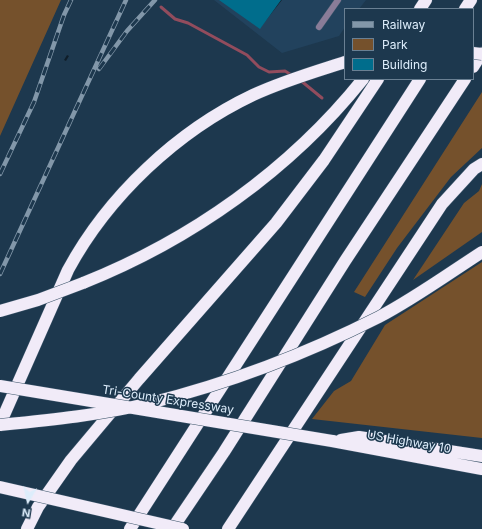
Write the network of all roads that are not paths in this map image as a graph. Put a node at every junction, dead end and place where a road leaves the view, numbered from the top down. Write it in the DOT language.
graph roads {
  1 [pos="338,0"];
  2 [pos="319,27"];
  3 [pos="482,53"];
  4 [pos="344,62"];
  5 [pos="474,65"];
  6 [pos="362,80"];
  7 [pos="377,80"];
  8 [pos="419,80"];
  9 [pos="464,80"];
  10 [pos="482,164"];
  11 [pos="482,252"];
  12 [pos="0,311"];
  13 [pos="0,386"];
  14 [pos="0,425"];
  15 [pos="332,441"];
  16 [pos="482,456"];
  17 [pos="482,469"];
  18 [pos="0,487"];
  19 [pos="27,529"];
  20 [pos="130,529"];
  21 [pos="172,529"];
  22 [pos="183,529"];
  23 [pos="228,529"];
  1 -- 2 [label="lane"];
  3 -- 5 [label="highway"];
  4 -- 14 [label="highway"];
  6 -- 12 [label="highway, bridge"];
  7 -- 19 [label="highway"];
  8 -- 20 [label="highway"];
  9 -- 21 [label="highway"];
  10 -- 23 [label="highway"];
  11 -- 14 [label="highway, bridge"];
  13 -- 15 [label="highway, Tri-County Expressway, bridge"];
  15 -- 16 [label="highway"];
  15 -- 17 [label="highway, US Highway 10"];
  18 -- 22 [label="highway, bridge"];
}
